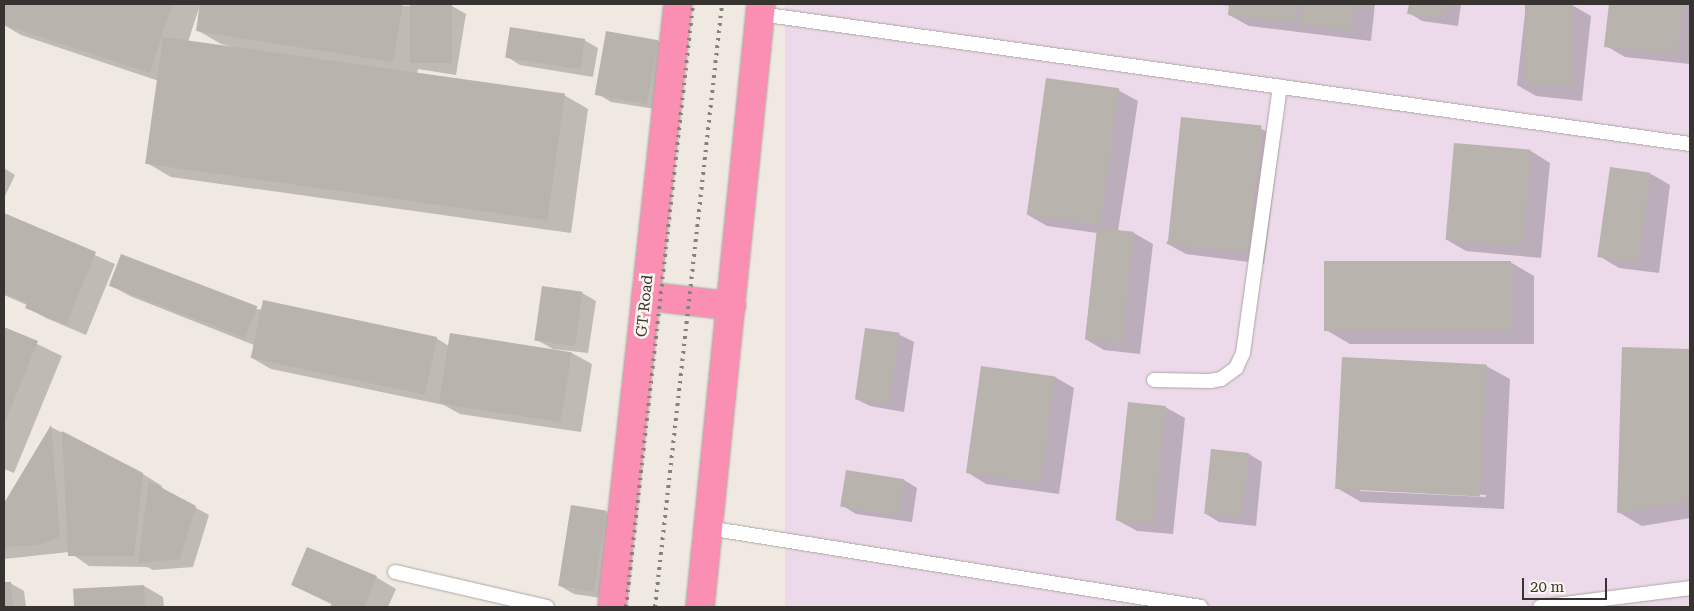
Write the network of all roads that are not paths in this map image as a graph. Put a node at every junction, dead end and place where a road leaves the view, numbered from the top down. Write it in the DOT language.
graph roads {
  1 [pos="678,4"];
  2 [pos="761,9"];
  3 [pos="1280,87"];
  4 [pos="1690,144"];
  5 [pos="646,296"];
  6 [pos="731,306"];
  7 [pos="1154,380"];
  8 [pos="708,528"];
  9 [pos="395,572"];
  10 [pos="1690,588"];
  11 [pos="547,607"];
  12 [pos="612,607"];
  13 [pos="700,607"];
  14 [pos="1201,607"];
  15 [pos="1540,607"];
  1 -- 5 [label="highway, GT Road"];
  2 -- 3 [label="lane"];
  2 -- 6 [label="highway"];
  3 -- 4 [label="lane"];
  3 -- 7 [label="lane"];
  5 -- 6 [label="highway"];
  5 -- 12 [label="highway, GT Road"];
  6 -- 8 [label="highway"];
  8 -- 13 [label="highway"];
  8 -- 14 [label="lane"];
  9 -- 11 [label="lane"];
  10 -- 15 [label="lane"];
}
